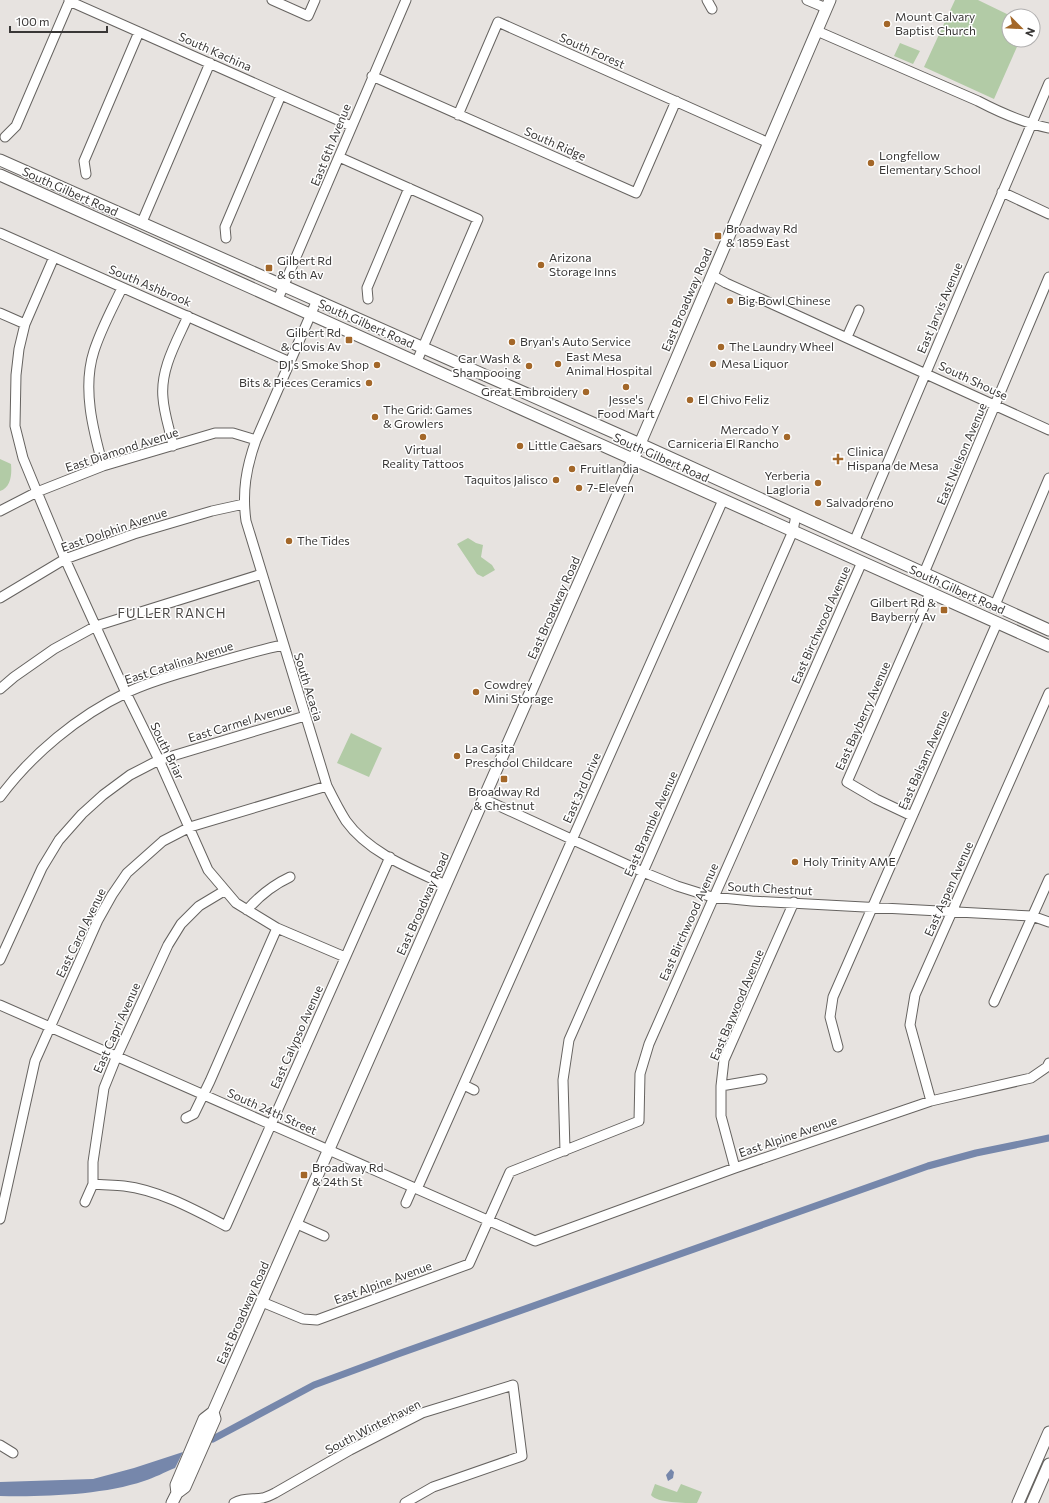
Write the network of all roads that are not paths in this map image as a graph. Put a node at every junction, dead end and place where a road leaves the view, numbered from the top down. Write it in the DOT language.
graph roads {
  1 [pos="70,0"];
  2 [pos="272,0"];
  3 [pos="315,0"];
  4 [pos="406,0"];
  5 [pos="707,0"];
  6 [pos="807,0"];
  7 [pos="828,4"];
  8 [pos="712,9"];
  9 [pos="817,31"];
  10 [pos="139,32"];
  11 [pos="210,63"];
  12 [pos="372,76"];
  13 [pos="1049,83"];
  14 [pos="281,95"];
  15 [pos="676,101"];
  16 [pos="458,115"];
  17 [pos="1031,125"];
  18 [pos="351,126"];
  19 [pos="1049,128"];
  20 [pos="5,137"];
  21 [pos="769,143"];
  22 [pos="339,157"];
  23 [pos="0,160"];
  24 [pos="86,174"];
  25 [pos="0,175"];
  26 [pos="409,188"];
  27 [pos="1002,192"];
  28 [pos="1049,214"];
  29 [pos="142,222"];
  30 [pos="0,233"];
  31 [pos="226,238"];
  32 [pos="54,257"];
  33 [pos="712,275"];
  34 [pos="1049,277"];
  35 [pos="284,285"];
  36 [pos="122,288"];
  37 [pos="278,298"];
  38 [pos="368,299"];
  39 [pos="317,300"];
  40 [pos="859,310"];
  41 [pos="0,313"];
  42 [pos="311,314"];
  43 [pos="188,316"];
  44 [pos="25,324"];
  45 [pos="846,337"];
  46 [pos="422,348"];
  47 [pos="417,361"];
  48 [pos="290,362"];
  49 [pos="440,372"];
  50 [pos="474,372"];
  51 [pos="925,372"];
  52 [pos="485,393"];
  53 [pos="538,400"];
  54 [pos="996,405"];
  55 [pos="1049,430"];
  56 [pos="256,440"];
  57 [pos="640,444"];
  58 [pos="173,446"];
  59 [pos="634,460"];
  60 [pos="103,466"];
  61 [pos="1049,478"];
  62 [pos="37,492"];
  63 [pos="723,500"];
  64 [pos="244,504"];
  65 [pos="0,511"];
  66 [pos="796,515"];
  67 [pos="793,531"];
  68 [pos="854,542"];
  69 [pos="65,559"];
  70 [pos="862,562"];
  71 [pos="924,573"];
  72 [pos="262,574"];
  73 [pos="930,592"];
  74 [pos="0,598"];
  75 [pos="995,606"];
  76 [pos="997,623"];
  77 [pos="96,626"];
  78 [pos="1049,630"];
  79 [pos="283,645"];
  80 [pos="1049,646"];
  81 [pos="0,689"];
  82 [pos="126,693"];
  83 [pos="1049,693"];
  84 [pos="305,716"];
  85 [pos="159,760"];
  86 [pos="327,786"];
  87 [pos="0,797"];
  88 [pos="484,799"];
  89 [pos="912,816"];
  90 [pos="190,827"];
  91 [pos="572,840"];
  92 [pos="390,857"];
  93 [pos="643,872"];
  94 [pos="290,877"];
  95 [pos="1049,879"];
  96 [pos="446,884"];
  97 [pos="224,891"];
  98 [pos="712,897"];
  99 [pos="794,902"];
  100 [pos="873,906"];
  101 [pos="247,910"];
  102 [pos="952,911"];
  103 [pos="1032,916"];
  104 [pos="1049,922"];
  105 [pos="277,928"];
  106 [pos="345,957"];
  107 [pos="0,960"];
  108 [pos="994,1002"];
  109 [pos="0,1005"];
  110 [pos="50,1027"];
  111 [pos="838,1047"];
  112 [pos="116,1058"];
  113 [pos="1049,1063"];
  114 [pos="762,1079"];
  115 [pos="464,1086"];
  116 [pos="721,1086"];
  117 [pos="474,1090"];
  118 [pos="203,1095"];
  119 [pos="931,1101"];
  120 [pos="186,1118"];
  121 [pos="271,1126"];
  122 [pos="329,1150"];
  123 [pos="565,1151"];
  124 [pos="735,1168"];
  125 [pos="93,1184"];
  126 [pos="415,1188"];
  127 [pos="85,1202"];
  128 [pos="406,1203"];
  129 [pos="0,1219"];
  130 [pos="487,1221"];
  131 [pos="296,1224"];
  132 [pos="324,1236"];
  133 [pos="535,1241"];
  134 [pos="262,1302"];
  135 [pos="213,1412"];
  136 [pos="1049,1432"];
  137 [pos="0,1445"];
  138 [pos="13,1453"];
  139 [pos="1049,1464"];
  140 [pos="175,1498"];
  141 [pos="234,1503"];
  142 [pos="405,1503"];
  143 [pos="1018,1503"];
  144 [pos="1032,1503"];
  1 -- 10 [label="street, South Kachina"];
  1 -- 20 [label="street"];
  2 -- 3 [label="street"];
  4 -- 12 [label="street, East 6th Avenue"];
  5 -- 8 [label="street"];
  6 -- 7 [label="street"];
  7 -- 9 [label="main road, East Broadway Road"];
  9 -- 17 [label="street"];
  9 -- 21 [label="main road, East Broadway Road"];
  10 -- 11 [label="street, South Kachina"];
  10 -- 24 [label="street"];
  11 -- 14 [label="street, South Kachina"];
  11 -- 29 [label="street"];
  12 -- 16 [label="street, South Ridge"];
  12 -- 18 [label="street, East 6th Avenue"];
  13 -- 17 [label="street, East Jarvis Avenue"];
  14 -- 18 [label="street, South Kachina"];
  14 -- 31 [label="street"];
  15 -- 16 [label="street, South Ridge"];
  15 -- 16 [label="street, South Forest"];
  15 -- 21 [label="street, South Forest"];
  17 -- 19 [label="street"];
  17 -- 27 [label="street, East Jarvis Avenue"];
  18 -- 22 [label="street, East 6th Avenue"];
  21 -- 33 [label="main road, East Broadway Road"];
  22 -- 26 [label="street"];
  22 -- 35 [label="street, East 6th Avenue"];
  23 -- 29 [label="main road, South Gilbert Road"];
  25 -- 37 [label="main road, South Gilbert Road"];
  26 -- 38 [label="street"];
  26 -- 46 [label="street"];
  27 -- 28 [label="street"];
  27 -- 51 [label="street, East Jarvis Avenue"];
  29 -- 35 [label="main road, South Gilbert Road"];
  30 -- 32 [label="street, South Ashbrook"];
  32 -- 36 [label="street, South Ashbrook"];
  32 -- 44 [label="street, South Briar"];
  33 -- 45 [label="street, South Shouse"];
  33 -- 57 [label="main road, East Broadway Road"];
  34 -- 54 [label="street, East Nielson Avenue"];
  35 -- 37 [label="street, East 6th Avenue"];
  35 -- 39 [label="main road, South Gilbert Road"];
  36 -- 43 [label="street, South Ashbrook"];
  36 -- 60 [label="street"];
  37 -- 42 [label="main road, South Gilbert Road"];
  39 -- 42 [label="street, South Acacia"];
  39 -- 46 [label="main road, South Gilbert Road"];
  40 -- 45 [label="street"];
  41 -- 44 [label="street"];
  42 -- 47 [label="main road, South Gilbert Road"];
  42 -- 48 [label="street, South Acacia"];
  43 -- 48 [label="street, South Ashbrook"];
  43 -- 58 [label="street"];
  44 -- 62 [label="street, South Briar"];
  45 -- 51 [label="street, South Shouse"];
  46 -- 47 [label="street"];
  46 -- 50 [label="main road, South Gilbert Road"];
  47 -- 49 [label="main road, South Gilbert Road"];
  48 -- 56 [label="street, South Acacia"];
  49 -- 50 [label="main road"];
  49 -- 52 [label="main road, South Gilbert Road"];
  50 -- 53 [label="main road, South Gilbert Road"];
  51 -- 54 [label="street, South Shouse"];
  51 -- 68 [label="street, East Jarvis Avenue"];
  52 -- 53 [label="main road"];
  52 -- 59 [label="main road, South Gilbert Road"];
  53 -- 57 [label="main road, South Gilbert Road"];
  54 -- 55 [label="street, South Shouse"];
  54 -- 71 [label="street, East Nielson Avenue"];
  56 -- 58 [label="street, East Diamond Avenue"];
  56 -- 64 [label="street, South Acacia"];
  57 -- 59 [label="main road, East Broadway Road"];
  57 -- 66 [label="main road, South Gilbert Road"];
  58 -- 60 [label="street, East Diamond Avenue"];
  59 -- 63 [label="main road, South Gilbert Road"];
  59 -- 88 [label="main road, East Broadway Road"];
  60 -- 62 [label="street, East Diamond Avenue"];
  61 -- 75 [label="street"];
  62 -- 65 [label="street, East Diamond Avenue"];
  62 -- 69 [label="street, South Briar"];
  63 -- 67 [label="main road, South Gilbert Road"];
  63 -- 91 [label="street, East 3rd Drive"];
  64 -- 69 [label="street, East Dolphin Avenue"];
  64 -- 72 [label="street, South Acacia"];
  66 -- 67 [label="street, East Bramble Avenue"];
  66 -- 68 [label="main road, South Gilbert Road"];
  67 -- 70 [label="main road, South Gilbert Road"];
  67 -- 93 [label="street, East Bramble Avenue"];
  68 -- 71 [label="main road, South Gilbert Road"];
  69 -- 74 [label="street, East Dolphin Avenue"];
  69 -- 77 [label="street, South Briar"];
  70 -- 73 [label="main road, South Gilbert Road"];
  70 -- 98 [label="street, East Birchwood Avenue"];
  71 -- 75 [label="main road, South Gilbert Road"];
  72 -- 77 [label="street"];
  72 -- 79 [label="street, South Acacia"];
  73 -- 76 [label="main road, South Gilbert Road"];
  73 -- 89 [label="street, East Bayberry Avenue"];
  75 -- 78 [label="main road, South Gilbert Road"];
  76 -- 80 [label="main road, South Gilbert Road"];
  76 -- 89 [label="street, East Balsam Avenue"];
  77 -- 81 [label="street"];
  77 -- 82 [label="street, South Briar"];
  79 -- 82 [label="street, East Catalina Avenue"];
  79 -- 84 [label="street, South Acacia"];
  82 -- 85 [label="street, South Briar"];
  82 -- 87 [label="street, East Catalina Avenue"];
  83 -- 102 [label="street, East Aspen Avenue"];
  84 -- 85 [label="street, East Carmel Avenue"];
  84 -- 86 [label="street, South Acacia"];
  85 -- 90 [label="street, South Briar"];
  85 -- 107 [label="street, East Carmel Avenue"];
  86 -- 90 [label="street, East Carol Avenue"];
  86 -- 92 [label="street, South Acacia"];
  88 -- 91 [label="street, South Chestnut"];
  88 -- 96 [label="main road, East Broadway Road"];
  89 -- 100 [label="street, East Balsam Avenue"];
  90 -- 97 [label="street, South Briar"];
  90 -- 110 [label="street, East Carol Avenue"];
  91 -- 93 [label="street, South Chestnut"];
  91 -- 115 [label="street, East 3rd Drive"];
  92 -- 96 [label="street, South Acacia"];
  92 -- 106 [label="street, East Calypso Avenue"];
  93 -- 98 [label="street, South Chestnut"];
  93 -- 123 [label="street, East Bramble Avenue"];
  94 -- 101 [label="street"];
  95 -- 103 [label="street"];
  96 -- 122 [label="main road, East Broadway Road"];
  97 -- 101 [label="street, South Briar"];
  97 -- 112 [label="street, East Capri Avenue"];
  98 -- 99 [label="street, South Chestnut"];
  98 -- 123 [label="street, East Birchwood Avenue"];
  99 -- 100 [label="street, South Chestnut"];
  99 -- 116 [label="street, East Baywood Avenue"];
  100 -- 102 [label="street, South Chestnut"];
  100 -- 111 [label="street, East Balsam Avenue"];
  101 -- 105 [label="street, South Briar"];
  102 -- 103 [label="street, South Chestnut"];
  102 -- 119 [label="street, East Aspen Avenue"];
  103 -- 104 [label="street, South Chestnut"];
  103 -- 108 [label="street"];
  105 -- 106 [label="street, South Briar"];
  105 -- 118 [label="street"];
  106 -- 121 [label="street, East Calypso Avenue"];
  109 -- 110 [label="street, South 24th Street"];
  110 -- 112 [label="street, South 24th Street"];
  110 -- 129 [label="street, East Carol Avenue"];
  112 -- 118 [label="street, South 24th Street"];
  112 -- 125 [label="street, East Capri Avenue"];
  113 -- 119 [label="street, East Alpine Avenue"];
  114 -- 116 [label="street"];
  115 -- 117 [label="street"];
  115 -- 126 [label="street, East 3rd Drive"];
  116 -- 124 [label="street, East Baywood Avenue"];
  118 -- 120 [label="street"];
  118 -- 121 [label="street, South 24th Street"];
  119 -- 124 [label="street, East Alpine Avenue"];
  121 -- 122 [label="street, South 24th Street"];
  121 -- 125 [label="street, East Calypso Avenue"];
  122 -- 126 [label="street, South 24th Street"];
  122 -- 131 [label="main road, East Broadway Road"];
  123 -- 130 [label="street, East Birchwood Avenue"];
  124 -- 133 [label="street, East Alpine Avenue"];
  125 -- 127 [label="street, East Capri Avenue"];
  126 -- 128 [label="street, East 3rd Drive"];
  126 -- 130 [label="street, South 24th Street"];
  130 -- 133 [label="street, South 24th Street"];
  130 -- 134 [label="street, East Alpine Avenue"];
  131 -- 132 [label="street"];
  131 -- 134 [label="main road, East Broadway Road"];
  134 -- 135 [label="main road, East Broadway Road"];
  135 -- 140 [label="main road, East Broadway Road"];
  135 -- 140 [label="main road, East Broadway Road"];
  136 -- 143 [label="main road"];
  137 -- 138 [label="street"];
  139 -- 144 [label="main road"];
  141 -- 142 [label="street, South Winterhaven"];
}
